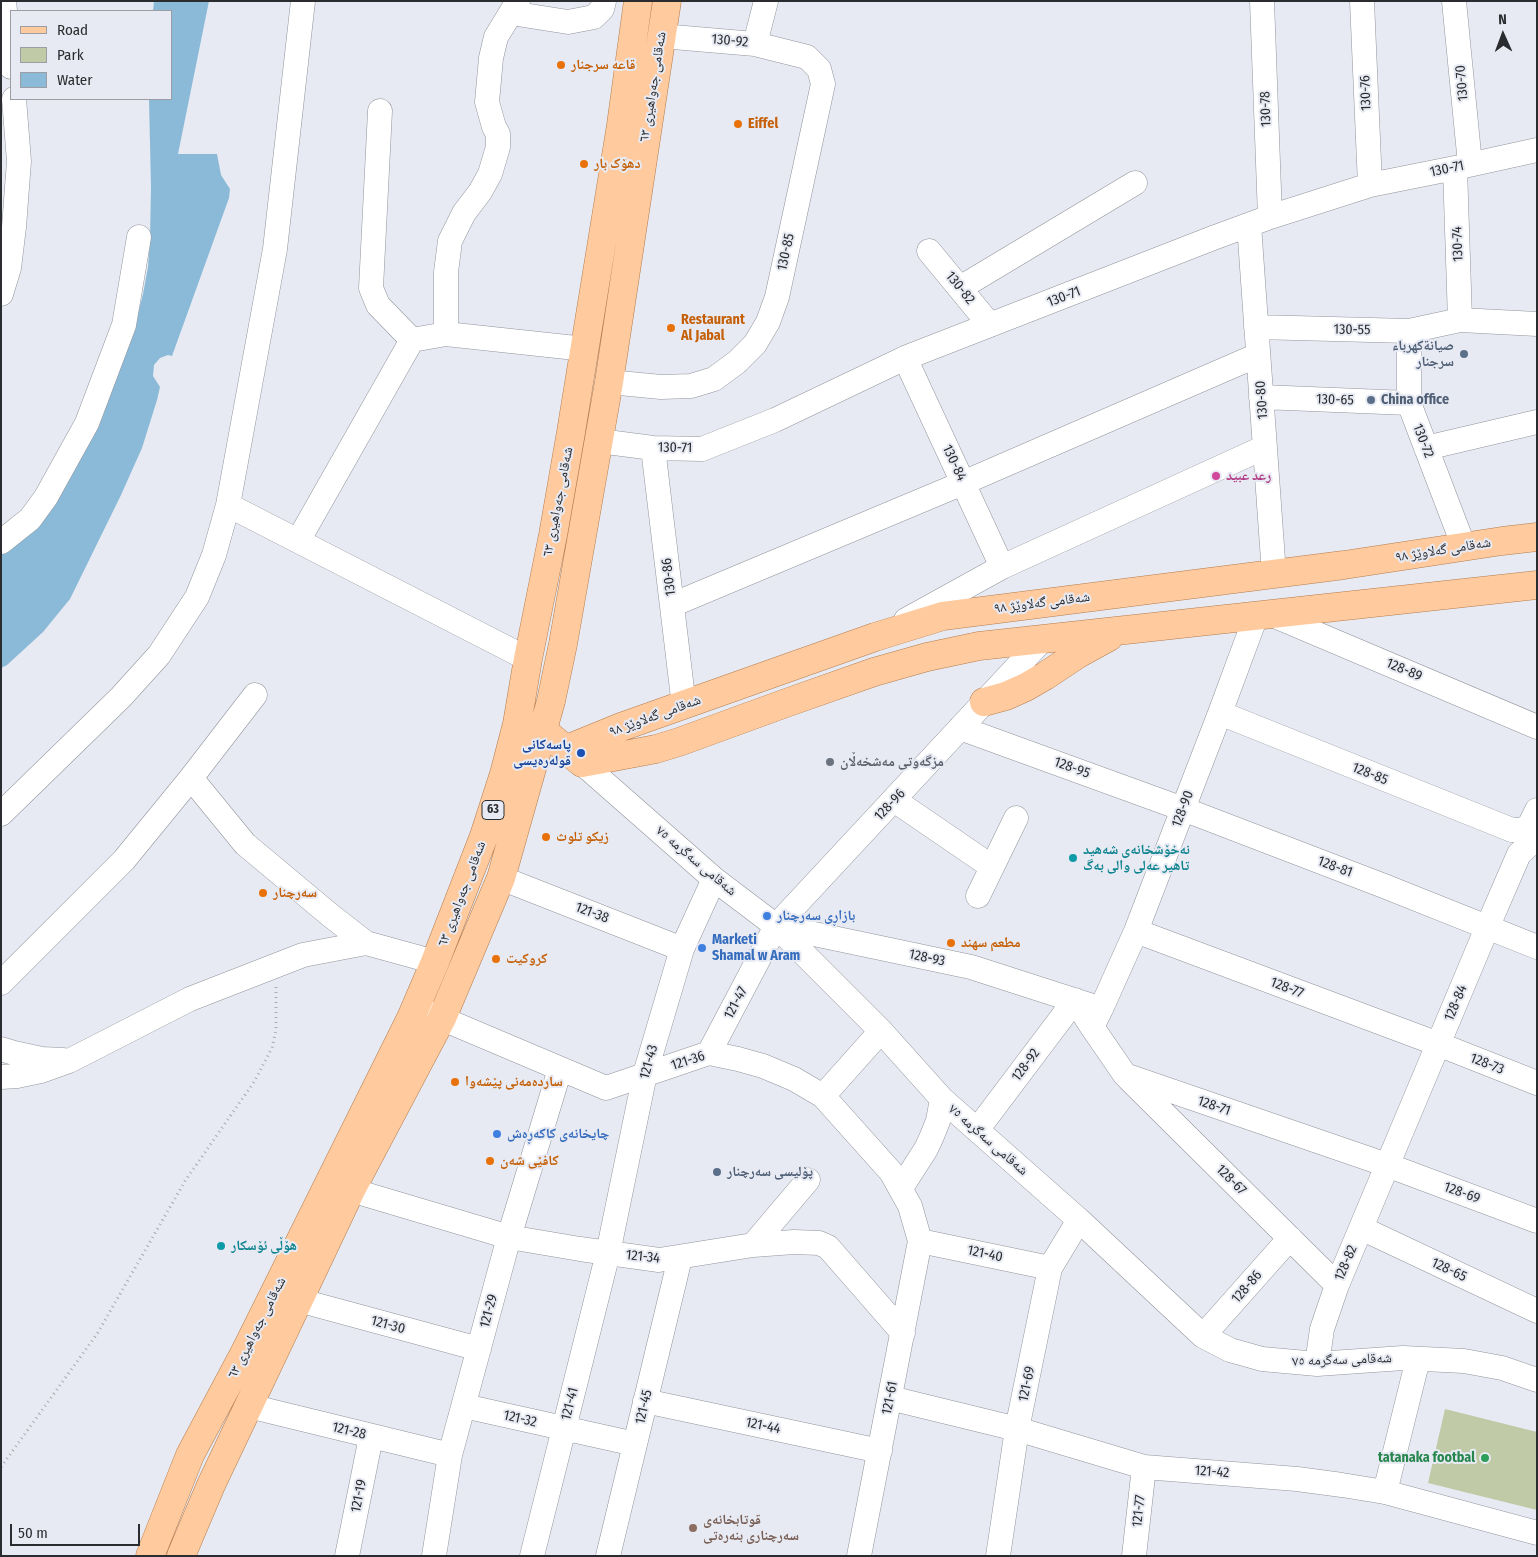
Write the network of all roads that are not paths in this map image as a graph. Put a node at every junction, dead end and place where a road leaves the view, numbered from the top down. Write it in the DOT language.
graph roads {
  1 [pos="4,1"];
  2 [pos="303,1"];
  3 [pos="604,1"];
  4 [pos="638,1"];
  5 [pos="666,1"];
  6 [pos="766,1"];
  7 [pos="1262,1"];
  8 [pos="1362,1"];
  9 [pos="1454,1"];
  10 [pos="515,7"];
  11 [pos="661,36"];
  12 [pos="755,44"];
  13 [pos="10,58"];
  14 [pos="14,100"];
  15 [pos="380,111"];
  16 [pos="1537,150"];
  17 [pos="1462,166"];
  18 [pos="1135,183"];
  19 [pos="1370,185"];
  20 [pos="1260,221"];
  21 [pos="139,237"];
  22 [pos="929,251"];
  23 [pos="960,288"];
  24 [pos="1,294"];
  25 [pos="1460,320"];
  26 [pos="1537,324"];
  27 [pos="990,326"];
  28 [pos="1256,327"];
  29 [pos="1409,331"];
  30 [pos="446,334"];
  31 [pos="412,340"];
  32 [pos="585,349"];
  33 [pos="1258,355"];
  34 [pos="905,358"];
  35 [pos="609,382"];
  36 [pos="1262,397"];
  37 [pos="1409,403"];
  38 [pos="1537,422"];
  39 [pos="599,441"];
  40 [pos="1265,447"];
  41 [pos="653,448"];
  42 [pos="1426,448"];
  43 [pos="963,483"];
  44 [pos="228,505"];
  45 [pos="1537,537"];
  46 [pos="298,541"];
  47 [pos="1,542"];
  48 [pos="1464,547"];
  49 [pos="1002,567"];
  50 [pos="1274,574"];
  51 [pos="1537,585"];
  52 [pos="1042,604"];
  53 [pos="672,605"];
  54 [pos="1263,615"];
  55 [pos="1126,630"];
  56 [pos="875,637"];
  57 [pos="1043,639"];
  58 [pos="528,659"];
  59 [pos="775,674"];
  60 [pos="255,695"];
  61 [pos="984,702"];
  62 [pos="786,703"];
  63 [pos="684,706"];
  64 [pos="1220,713"];
  65 [pos="517,724"];
  66 [pos="1537,727"];
  67 [pos="960,728"];
  68 [pos="543,732"];
  69 [pos="574,756"];
  70 [pos="192,778"];
  71 [pos="894,800"];
  72 [pos="1183,809"];
  73 [pos="1537,810"];
  74 [pos="1,814"];
  75 [pos="1016,818"];
  76 [pos="1529,838"];
  77 [pos="992,867"];
  78 [pos="501,878"];
  79 [pos="714,879"];
  80 [pos="978,896"];
  81 [pos="776,926"];
  82 [pos="1487,928"];
  83 [pos="1136,932"];
  84 [pos="366,942"];
  85 [pos="1537,947"];
  86 [pos="682,949"];
  87 [pos="435,962"];
  88 [pos="1,983"];
  89 [pos="1075,1000"];
  90 [pos="416,1007"];
  91 [pos="442,1018"];
  92 [pos="1096,1018"];
  93 [pos="881,1031"];
  94 [pos="1438,1044"];
  95 [pos="1,1049"];
  96 [pos="710,1053"];
  97 [pos="69,1060"];
  98 [pos="560,1069"];
  99 [pos="645,1074"];
  100 [pos="1125,1075"];
  101 [pos="1,1077"];
  102 [pos="1537,1083"];
  103 [pos="824,1096"];
  104 [pos="942,1099"];
  105 [pos="978,1130"];
  106 [pos="1387,1166"];
  107 [pos="808,1180"];
  108 [pos="901,1188"];
  109 [pos="351,1190"];
  110 [pos="1079,1220"];
  111 [pos="1537,1221"];
  112 [pos="1361,1228"];
  113 [pos="509,1237"];
  114 [pos="1290,1238"];
  115 [pos="920,1241"];
  116 [pos="753,1244"];
  117 [pos="608,1253"];
  118 [pos="680,1258"];
  119 [pos="1050,1268"];
  120 [pos="1337,1285"];
  121 [pos="298,1300"];
  122 [pos="1537,1311"];
  123 [pos="903,1332"];
  124 [pos="1204,1336"];
  125 [pos="479,1349"];
  126 [pos="1418,1359"];
  127 [pos="1317,1364"];
  128 [pos="1537,1380"];
  129 [pos="890,1398"];
  130 [pos="645,1401"];
  131 [pos="248,1406"];
  132 [pos="464,1406"];
  133 [pos="564,1429"];
  134 [pos="1017,1429"];
  135 [pos="371,1436"];
  136 [pos="635,1444"];
  137 [pos="880,1450"];
  138 [pos="450,1455"];
  139 [pos="1144,1467"];
  140 [pos="1385,1492"];
  141 [pos="1537,1534"];
  142 [pos="150,1556"];
  143 [pos="181,1556"];
  144 [pos="347,1556"];
  145 [pos="434,1556"];
  146 [pos="532,1556"];
  147 [pos="608,1556"];
  148 [pos="859,1556"];
  149 [pos="998,1556"];
  150 [pos="1134,1556"];
  1 -- 13 [label="street"];
  2 -- 44 [label="street"];
  3 -- 10 [label="street"];
  4 -- 32 [label="main road, شەقامی جەواهیری ٦٣ / 63"];
  5 -- 11 [label="main road, شەقامی جەواهیری ٦٣ / 63"];
  6 -- 12 [label="street, 130-92"];
  7 -- 20 [label="street, 130-78"];
  8 -- 19 [label="street, 130-76"];
  9 -- 17 [label="street, 130-70"];
  10 -- 30 [label="street"];
  11 -- 12 [label="street, 130-92"];
  11 -- 35 [label="main road, شەقامی جەواهیری ٦٣ / 63"];
  12 -- 35 [label="street, 130-85"];
  14 -- 24 [label="street"];
  15 -- 31 [label="street"];
  16 -- 17 [label="street, 130-71"];
  17 -- 19 [label="street, 130-71"];
  17 -- 25 [label="street, 130-74"];
  18 -- 23 [label="street"];
  19 -- 20 [label="street, 130-71"];
  20 -- 27 [label="street, 130-71"];
  20 -- 28 [label="street, 130-80"];
  21 -- 47 [label="street"];
  22 -- 23 [label="street, 130-82"];
  23 -- 27 [label="street, 130-82"];
  25 -- 26 [label="street, 130-55"];
  25 -- 29 [label="street, 130-55"];
  27 -- 34 [label="street, 130-71"];
  28 -- 29 [label="street, 130-55"];
  28 -- 33 [label="street, 130-80"];
  29 -- 37 [label="street, 130-72"];
  30 -- 31 [label="street"];
  30 -- 32 [label="street"];
  31 -- 46 [label="street"];
  32 -- 58 [label="main road, شەقامی جەواهیری ٦٣ / 63"];
  33 -- 36 [label="street, 130-80"];
  33 -- 43 [label="street"];
  34 -- 41 [label="street, 130-71"];
  34 -- 43 [label="street, 130-84"];
  35 -- 39 [label="main road, شەقامی جەواهیری ٦٣ / 63"];
  36 -- 37 [label="street, 130-65"];
  36 -- 40 [label="street, 130-80"];
  37 -- 42 [label="street, 130-72"];
  38 -- 42 [label="street"];
  39 -- 41 [label="street, 130-71"];
  39 -- 68 [label="main road, شەقامی جەواهیری ٦٣ / 63"];
  40 -- 49 [label="street"];
  40 -- 50 [label="street, 130-80"];
  41 -- 53 [label="street, 130-86"];
  42 -- 48 [label="street, 130-72"];
  43 -- 49 [label="street, 130-84"];
  43 -- 53 [label="street"];
  44 -- 46 [label="street"];
  44 -- 74 [label="street"];
  45 -- 48 [label="main road, شەقامی گەلاوێژ ٩٨"];
  46 -- 58 [label="street"];
  48 -- 50 [label="main road, شەقامی گەلاوێژ ٩٨"];
  49 -- 56 [label="street"];
  50 -- 52 [label="main road, شەقامی گەلاوێژ ٩٨"];
  51 -- 54 [label="main road, شەقامی گەلاوێژ ٩٨"];
  52 -- 56 [label="main road, شەقامی گەلاوێژ ٩٨"];
  52 -- 57 [label="main road"];
  53 -- 63 [label="street, 130-86"];
  54 -- 55 [label="main road, شەقامی گەلاوێژ ٩٨"];
  54 -- 64 [label="street, 128-90"];
  54 -- 66 [label="street, 128-89"];
  55 -- 57 [label="main road, شەقامی گەلاوێژ ٩٨"];
  55 -- 61 [label="main road"];
  56 -- 59 [label="main road, شەقامی گەلاوێژ ٩٨"];
  57 -- 61 [label="street, 128-96"];
  57 -- 62 [label="main road, شەقامی گەلاوێژ ٩٨"];
  58 -- 65 [label="main road, شەقامی جەواهیری ٦٣ / 63"];
  59 -- 62 [label="main road"];
  59 -- 63 [label="main road, شەقامی گەلاوێژ ٩٨"];
  60 -- 70 [label="street"];
  61 -- 67 [label="street, 128-96"];
  62 -- 69 [label="main road, شەقامی گەلاوێژ ٩٨"];
  63 -- 69 [label="main road, شەقامی گەلاوێژ ٩٨"];
  64 -- 72 [label="street, 128-90"];
  64 -- 76 [label="street, 128-85"];
  65 -- 68 [label="main road, شەقامی سەگرمە ٧٥"];
  65 -- 87 [label="main road, شەقامی جەواهیری ٦٣ / 63"];
  67 -- 71 [label="street, 128-96"];
  67 -- 72 [label="street, 128-95"];
  68 -- 69 [label="main road, شەقامی سەگرمە ٧٥"];
  68 -- 78 [label="main road, شەقامی جەواهیری ٦٣ / 63"];
  69 -- 79 [label="street, شەقامی سەگرمە ٧٥"];
  70 -- 84 [label="street"];
  70 -- 88 [label="street"];
  71 -- 77 [label="street"];
  71 -- 81 [label="street, 128-96"];
  72 -- 82 [label="street, 128-81"];
  72 -- 83 [label="street, 128-90"];
  73 -- 76 [label="street, 128-84"];
  75 -- 77 [label="street"];
  76 -- 82 [label="street, 128-84"];
  77 -- 80 [label="street"];
  78 -- 86 [label="street, 121-38"];
  78 -- 91 [label="main road, شەقامی جەواهیری ٦٣ / 63"];
  79 -- 81 [label="street, شەقامی سەگرمە ٧٥"];
  79 -- 86 [label="street, 121-43"];
  81 -- 89 [label="street, 128-93"];
  81 -- 93 [label="street, شەقامی سەگرمە ٧٥"];
  81 -- 96 [label="street, 121-47"];
  82 -- 85 [label="street, 128-81"];
  82 -- 94 [label="street, 128-84"];
  83 -- 92 [label="street, 128-90"];
  83 -- 94 [label="street, 128-77"];
  84 -- 87 [label="street"];
  84 -- 97 [label="street"];
  86 -- 99 [label="street, 121-43"];
  87 -- 90 [label="main road, شەقامی جەواهیری ٦٣ / 63"];
  89 -- 92 [label="street"];
  89 -- 105 [label="street, 128-92"];
  90 -- 91 [label="street, 121-36"];
  90 -- 142 [label="main road, شەقامی جەواهیری ٦٣ / 63"];
  91 -- 98 [label="street, 121-36"];
  91 -- 109 [label="main road, شەقامی جەواهیری ٦٣ / 63"];
  92 -- 100 [label="street"];
  93 -- 103 [label="street"];
  93 -- 104 [label="street, شەقامی سەگرمە ٧٥"];
  94 -- 102 [label="street, 128-73"];
  94 -- 106 [label="street, 128-84"];
  95 -- 97 [label="street"];
  96 -- 99 [label="street, 121-36"];
  96 -- 103 [label="street, 121-36"];
  97 -- 101 [label="street"];
  98 -- 99 [label="street, 121-36"];
  98 -- 113 [label="street, 121-29"];
  99 -- 117 [label="street, 121-43"];
  100 -- 106 [label="street, 128-71"];
  100 -- 114 [label="street, 128-67"];
  103 -- 108 [label="street, 121-36"];
  104 -- 105 [label="street, شەقامی سەگرمە ٧٥"];
  104 -- 108 [label="street"];
  105 -- 110 [label="street, شەقامی سەگرمە ٧٥"];
  106 -- 111 [label="street, 128-69"];
  106 -- 112 [label="street, 128-82"];
  107 -- 116 [label="street"];
  108 -- 115 [label="street, 121-36"];
  109 -- 113 [label="street, 121-34"];
  109 -- 121 [label="main road, شەقامی جەواهیری ٦٣ / 63"];
  110 -- 119 [label="street, 121-69"];
  110 -- 124 [label="street, شەقامی سەگرمە ٧٥"];
  112 -- 120 [label="street, 128-82"];
  112 -- 122 [label="street, 128-65"];
  113 -- 117 [label="street, 121-34"];
  113 -- 125 [label="street, 121-29"];
  114 -- 120 [label="street, 128-67"];
  114 -- 124 [label="street, 128-86"];
  115 -- 119 [label="street, 121-40"];
  115 -- 123 [label="street, 121-61"];
  116 -- 118 [label="street, 121-34"];
  116 -- 123 [label="street, 121-34"];
  117 -- 118 [label="street, 121-34"];
  117 -- 133 [label="street, 121-41"];
  118 -- 130 [label="street, 121-45"];
  119 -- 134 [label="street, 121-69"];
  120 -- 127 [label="street, 128-82"];
  121 -- 125 [label="street, 121-30"];
  121 -- 131 [label="main road, شەقامی جەواهیری ٦٣ / 63"];
  123 -- 129 [label="street, 121-61"];
  124 -- 127 [label="street, شەقامی سەگرمە ٧٥"];
  125 -- 132 [label="street, 121-29"];
  126 -- 127 [label="street, شەقامی سەگرمە ٧٥"];
  126 -- 128 [label="street, شەقامی سەگرمە ٧٥"];
  126 -- 140 [label="street"];
  129 -- 134 [label="street, 121-42"];
  129 -- 137 [label="street, 121-61"];
  130 -- 136 [label="street, 121-45"];
  130 -- 137 [label="street, 121-44"];
  131 -- 135 [label="street, 121-28"];
  131 -- 143 [label="main road, شەقامی جەواهیری ٦٣ / 63"];
  132 -- 133 [label="street, 121-32"];
  132 -- 138 [label="street, 121-29"];
  133 -- 136 [label="street, 121-32"];
  133 -- 146 [label="street, 121-41"];
  134 -- 139 [label="street, 121-42"];
  134 -- 149 [label="street, 121-69"];
  135 -- 138 [label="street, 121-28"];
  135 -- 144 [label="street, 121-19"];
  136 -- 147 [label="street, 121-45"];
  137 -- 148 [label="street, 121-61"];
  138 -- 145 [label="street, 121-29"];
  139 -- 140 [label="street, 121-42"];
  139 -- 150 [label="street, 121-77"];
  140 -- 141 [label="street, 121-42"];
}
